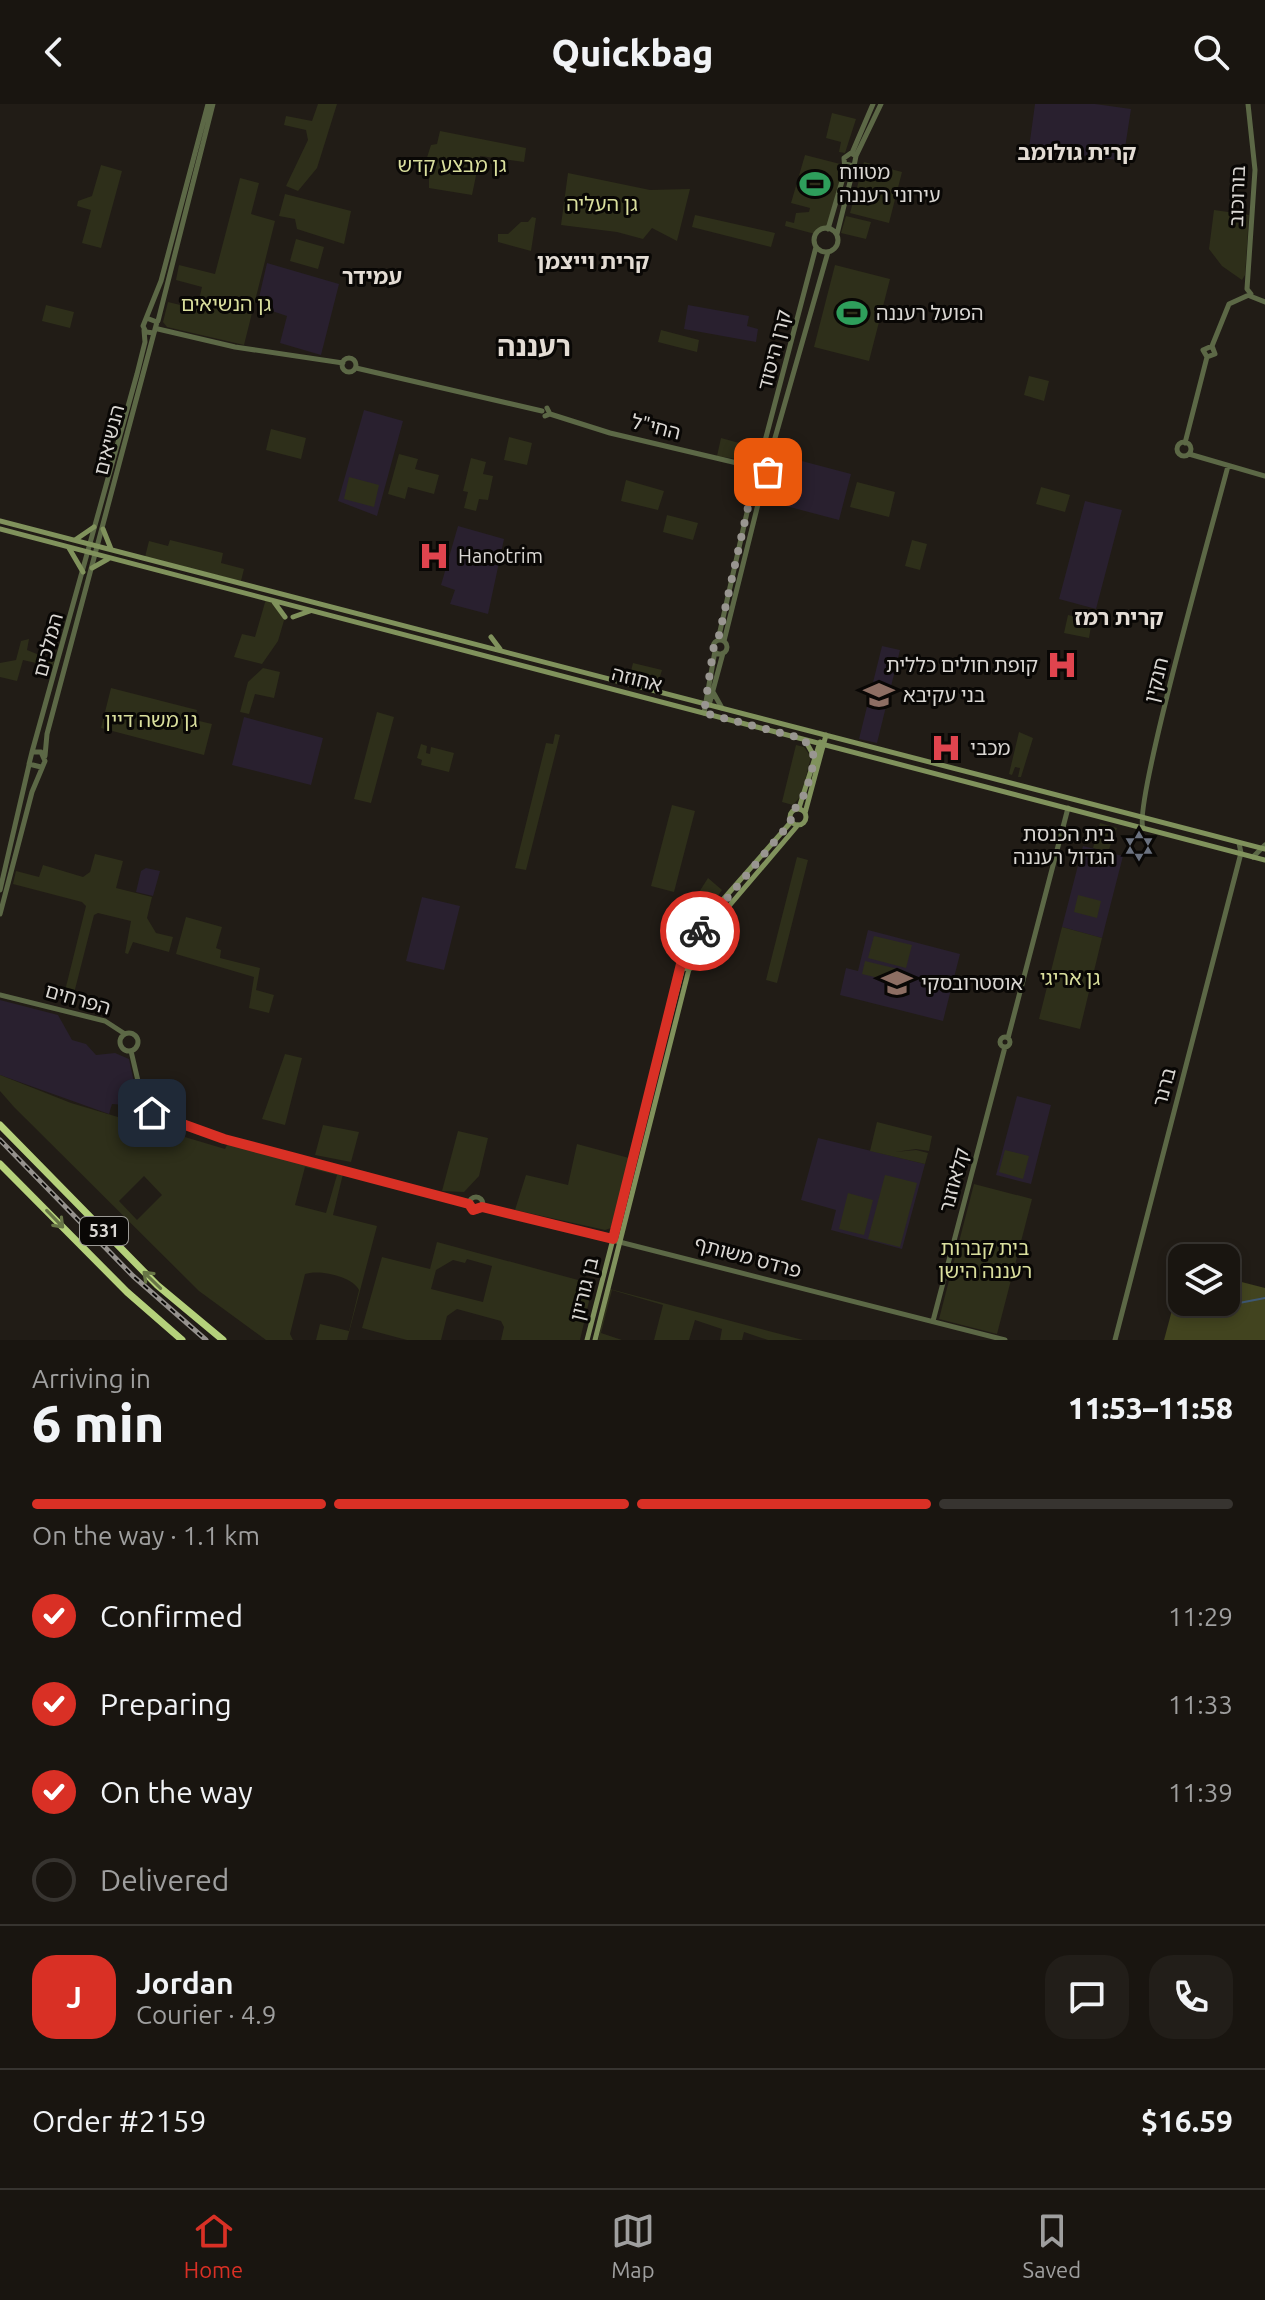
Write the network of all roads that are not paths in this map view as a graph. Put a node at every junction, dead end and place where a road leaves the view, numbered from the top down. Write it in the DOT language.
graph roads {
  1 [pos="211,104"];
  2 [pos="873,104"];
  3 [pos="881,104"];
  4 [pos="1248,104"];
  5 [pos="854,155"];
  6 [pos="845,164"];
  7 [pos="854,166"];
  8 [pos="828,229"];
  9 [pos="837,234"];
  10 [pos="816,247"];
  11 [pos="828,252"];
  12 [pos="1247,289"];
  13 [pos="1250,296"];
  14 [pos="1242,297"];
  15 [pos="1265,302"];
  16 [pos="149,319"];
  17 [pos="157,328"];
  18 [pos="144,330"];
  19 [pos="1185,443"];
  20 [pos="1189,454"];
  21 [pos="760,460"];
  22 [pos="769,463"];
  23 [pos="1228,466"];
  24 [pos="756,470"];
  25 [pos="766,474"];
  26 [pos="1265,476"];
  27 [pos="0,521"];
  28 [pos="94,527"];
  29 [pos="0,529"];
  30 [pos="103,529"];
  31 [pos="75,540"];
  32 [pos="90,544"];
  33 [pos="99,546"];
  34 [pos="68,547"];
  35 [pos="111,550"];
  36 [pos="88,552"];
  37 [pos="96,555"];
  38 [pos="111,558"];
  39 [pos="92,568"];
  40 [pos="83,572"];
  41 [pos="273,601"];
  42 [pos="312,611"];
  43 [pos="491,637"];
  44 [pos="721,641"];
  45 [pos="715,651"];
  46 [pos="504,652"];
  47 [pos="723,653"];
  48 [pos="709,692"];
  49 [pos="689,699"];
  50 [pos="706,704"];
  51 [pos="722,708"];
  52 [pos="704,713"];
  53 [pos="826,735"];
  54 [pos="804,739"];
  55 [pos="822,744"];
  56 [pos="836,748"];
  57 [pos="32,752"];
  58 [pos="45,756"];
  59 [pos="818,759"];
  60 [pos="29,764"];
  61 [pos="41,767"];
  62 [pos="799,808"];
  63 [pos="1068,808"];
  64 [pos="805,813"];
  65 [pos="1138,814"];
  66 [pos="794,823"];
  67 [pos="1143,828"];
  68 [pos="1239,843"];
  69 [pos="1265,848"];
  70 [pos="1241,853"];
  71 [pos="1251,856"];
  72 [pos="1265,860"];
  73 [pos="1238,864"];
  74 [pos="0,890"];
  75 [pos="0,914"];
  76 [pos="687,957"];
  77 [pos="694,961"];
  78 [pos="686,968"];
  79 [pos="0,993"];
  80 [pos="125,1034"];
  81 [pos="131,1051"];
  82 [pos="0,1125"];
  83 [pos="0,1164"];
  84 [pos="469,1204"];
  85 [pos="482,1207"];
  86 [pos="613,1239"];
  87 [pos="621,1241"];
  88 [pos="933,1321"];
  89 [pos="211,1332"];
  90 [pos="182,1340"];
  91 [pos="223,1340"];
  92 [pos="230,1340"];
  93 [pos="587,1340"];
  94 [pos="595,1340"];
  95 [pos="1005,1340"];
  96 [pos="1115,1340"];
  1 -- 16 [label="street, הנשיאים"];
  1 -- 17 [label="street, הנשיאים"];
  2 -- 5 [label="street"];
  3 -- 5 [label="street"];
  4 -- 12 [label="street, בורוכוב"];
  5 -- 6 [label="street"];
  5 -- 7 [label="street"];
  6 -- 7 [label="street"];
  6 -- 8 [label="street"];
  7 -- 9 [label="street"];
  8 -- 9 [label="street"];
  8 -- 10 [label="street"];
  9 -- 11 [label="street"];
  10 -- 11 [label="street"];
  10 -- 21 [label="street, קרן היסוד"];
  11 -- 22 [label="street, קרן היסוד"];
  12 -- 13 [label="street"];
  12 -- 14 [label="street"];
  13 -- 14 [label="street"];
  13 -- 15 [label="street"];
  14 -- 19 [label="street"];
  16 -- 17 [label="street"];
  16 -- 18 [label="street, הנשיאים"];
  17 -- 18 [label="street"];
  17 -- 24 [label="street, החי\"ל"];
  17 -- 30 [label="street, הנשיאים"];
  18 -- 28 [label="street, הנשיאים"];
  19 -- 20 [label="street"];
  19 -- 20 [label="street"];
  20 -- 23 [label="street"];
  21 -- 22 [label="street"];
  21 -- 24 [label="street"];
  22 -- 25 [label="street, קרן היסוד"];
  23 -- 26 [label="street"];
  23 -- 65 [label="street, חנקין"];
  24 -- 25 [label="street, החי\"ל"];
  24 -- 44 [label="street"];
  25 -- 44 [label="street"];
  27 -- 31 [label="main road, אחוזה"];
  28 -- 31 [label="main road"];
  28 -- 32 [label="street, הנשיאים"];
  29 -- 34 [label="main road, אחוזה"];
  30 -- 33 [label="street, הנשיאים"];
  30 -- 35 [label="main road"];
  31 -- 32 [label="main road, אחוזה"];
  32 -- 33 [label="main road, אחוזה"];
  32 -- 36 [label="street, המלכים"];
  33 -- 35 [label="main road, אחוזה"];
  33 -- 37 [label="street, הנשיאים"];
  34 -- 36 [label="main road, אחוזה"];
  34 -- 40 [label="main road"];
  35 -- 46 [label="main road, אחוזה"];
  36 -- 37 [label="main road, אחוזה"];
  36 -- 40 [label="street, המלכים"];
  37 -- 38 [label="main road, אחוזה"];
  37 -- 39 [label="street, המלכים"];
  38 -- 39 [label="main road"];
  38 -- 41 [label="main road, אחוזה"];
  39 -- 58 [label="street, המלכים"];
  40 -- 57 [label="street, המלכים"];
  41 -- 42 [label="main road, אחוזה"];
  41 -- 42 [label="main road"];
  42 -- 52 [label="main road, אחוזה"];
  43 -- 46 [label="main road"];
  44 -- 45 [label="street"];
  44 -- 47 [label="street"];
  45 -- 47 [label="street"];
  45 -- 48 [label="street"];
  46 -- 49 [label="main road, אחוזה"];
  47 -- 48 [label="street"];
  48 -- 49 [label="street"];
  48 -- 50 [label="street"];
  48 -- 51 [label="street"];
  49 -- 50 [label="main road, אחוזה"];
  50 -- 51 [label="main road, אחוזה"];
  50 -- 52 [label="street"];
  51 -- 53 [label="main road, אחוזה"];
  52 -- 54 [label="main road, אחוזה"];
  53 -- 55 [label="main road"];
  53 -- 65 [label="main road, אחוזה"];
  54 -- 55 [label="main road, אחוזה"];
  54 -- 59 [label="main road"];
  55 -- 56 [label="main road, אחוזה"];
  55 -- 59 [label="main road"];
  56 -- 59 [label="main road"];
  56 -- 63 [label="main road, אחוזה"];
  57 -- 58 [label="street"];
  57 -- 60 [label="street, המלכים"];
  58 -- 61 [label="street, המלכים"];
  59 -- 62 [label="main road"];
  59 -- 64 [label="main road"];
  60 -- 61 [label="street"];
  60 -- 74 [label="street"];
  61 -- 75 [label="street"];
  62 -- 64 [label="main road"];
  62 -- 66 [label="main road"];
  63 -- 67 [label="main road, אחוזה"];
  63 -- 88 [label="street, קלאוזנר"];
  64 -- 66 [label="main road"];
  65 -- 67 [label="street, חנקין"];
  65 -- 68 [label="main road, אחוזה"];
  66 -- 76 [label="main road"];
  66 -- 77 [label="main road"];
  67 -- 70 [label="main road, אחוזה"];
  68 -- 69 [label="main road, אחוזה"];
  68 -- 70 [label="street, ברנר"];
  69 -- 71 [label="street"];
  70 -- 71 [label="main road, אחוזה"];
  70 -- 73 [label="street, ברנר"];
  71 -- 72 [label="main road, אחוזה"];
  71 -- 73 [label="street"];
  73 -- 96 [label="street, ברנר"];
  76 -- 77 [label="main road"];
  76 -- 78 [label="main road"];
  77 -- 78 [label="main road"];
  78 -- 86 [label="main road, בן גוריון"];
  78 -- 87 [label="main road, בן גוריון"];
  79 -- 80 [label="street, הפרחים"];
  80 -- 81 [label="street"];
  80 -- 81 [label="street"];
  81 -- 84 [label="street"];
  89 -- 82 [label="highway, 531, one-way"];
  83 -- 90 [label="highway, 531, one-way"];
  84 -- 85 [label="street"];
  84 -- 85 [label="street"];
  85 -- 86 [label="street, פרדס משותף"];
  86 -- 87 [label="street, פרדס משותף"];
  86 -- 93 [label="main road, בן גוריון"];
  87 -- 88 [label="street, פרדס משותף"];
  87 -- 94 [label="main road, בן גוריון"];
  88 -- 95 [label="street, פרדס משותף"];
  89 -- 91 [label="highway, 531"];
  89 -- 92 [label="highway"];
}
